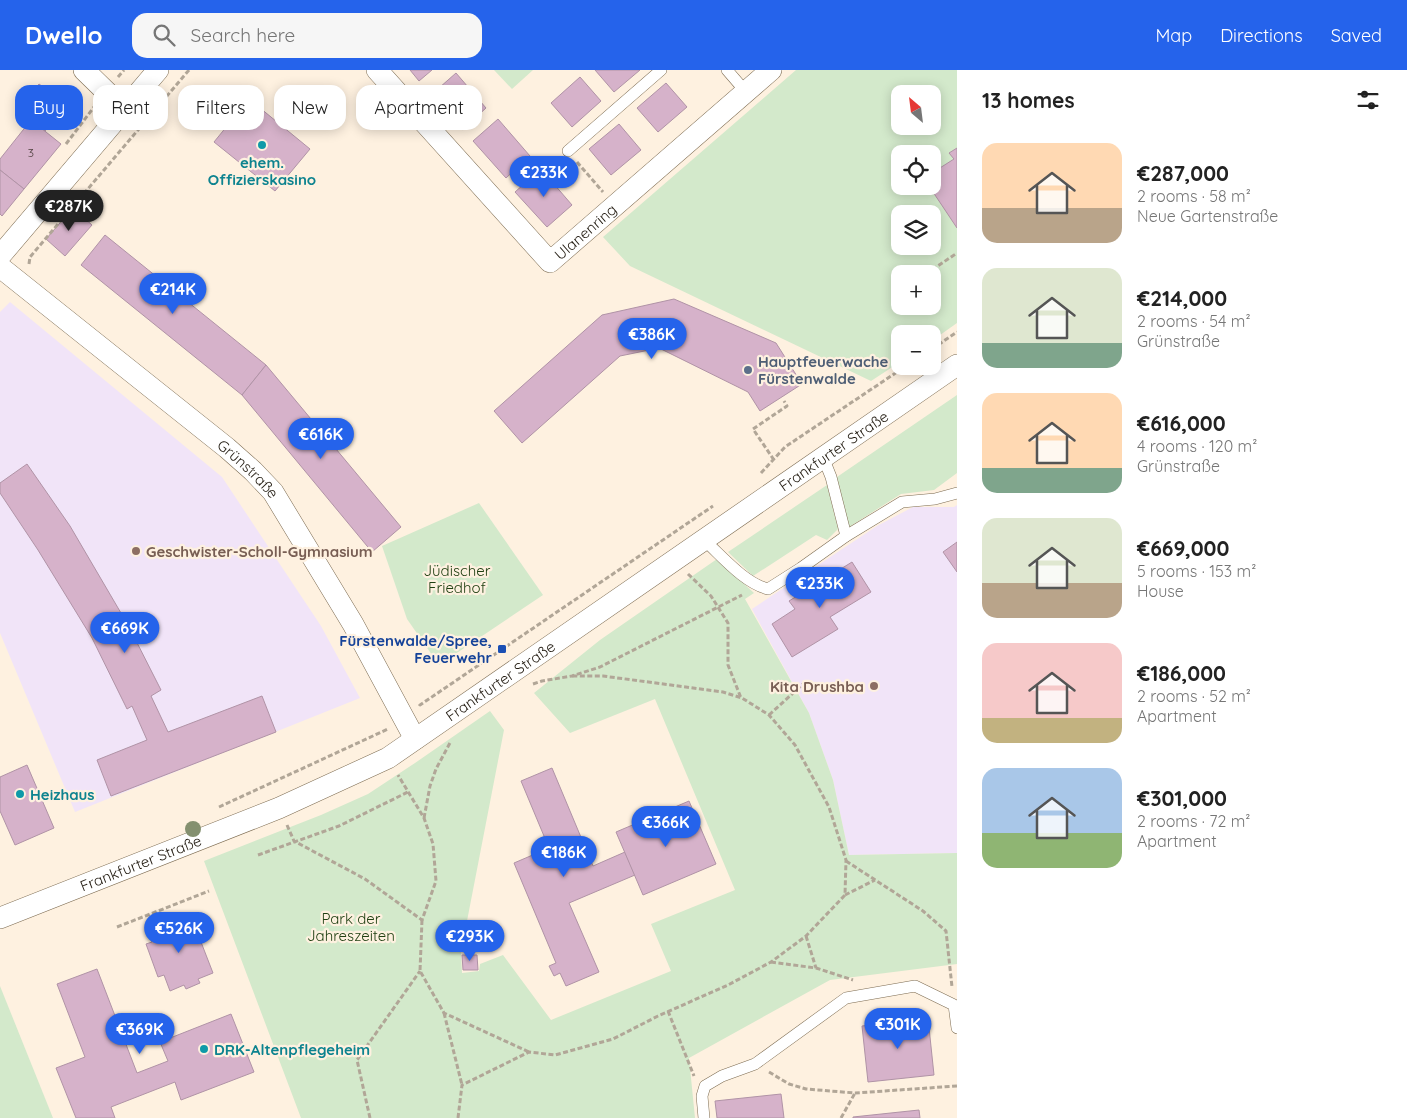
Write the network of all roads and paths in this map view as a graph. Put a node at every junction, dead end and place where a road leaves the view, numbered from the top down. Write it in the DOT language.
graph roads {
  1 [pos="84,70"];
  2 [pos="158,70"];
  3 [pos="189,70"];
  4 [pos="377,70"];
  5 [pos="661,70"];
  6 [pos="727,70"];
  7 [pos="771,70"];
  8 [pos="99,85"];
  9 [pos="145,85"];
  10 [pos="746,92"];
  11 [pos="106,130"];
  12 [pos="568,151"];
  13 [pos="614,206"];
  14 [pos="957,253"];
  15 [pos="0,256"];
  16 [pos="939,265"];
  17 [pos="0,267"];
  18 [pos="35,270"];
  19 [pos="957,332"];
  20 [pos="941,343"];
  21 [pos="957,365"];
  22 [pos="893,375"];
  23 [pos="784,401"];
  24 [pos="823,457"];
  25 [pos="774,460"];
  26 [pos="754,478"];
  27 [pos="957,492"];
  28 [pos="715,505"];
  29 [pos="846,536"];
  30 [pos="703,539"];
  31 [pos="672,561"];
  32 [pos="758,587"];
  33 [pos="717,606"];
  34 [pos="572,676"];
  35 [pos="803,684"];
  36 [pos="533,685"];
  37 [pos="742,698"];
  38 [pos="414,700"];
  39 [pos="769,715"];
  40 [pos="415,739"];
  41 [pos="452,739"];
  42 [pos="388,758"];
  43 [pos="408,792"];
  44 [pos="279,808"];
  45 [pos="424,818"];
  46 [pos="294,841"];
  47 [pos="258,854"];
  48 [pos="846,860"];
  49 [pos="875,880"];
  50 [pos="209,891"];
  51 [pos="845,895"];
  52 [pos="0,918"];
  53 [pos="422,920"];
  54 [pos="117,928"];
  55 [pos="806,936"];
  56 [pos="771,962"];
  57 [pos="816,968"];
  58 [pos="420,971"];
  59 [pos="885,991"];
  60 [pos="954,1005"];
  61 [pos="668,1012"];
  62 [pos="444,1013"];
  63 [pos="957,1028"];
  64 [pos="529,1052"];
  65 [pos="755,1064"];
  66 [pos="462,1085"];
  67 [pos="957,1086"];
  68 [pos="855,1093"];
  69 [pos="702,1096"];
  70 [pos="370,1118"];
  71 [pos="458,1118"];
  72 [pos="704,1118"];
  73 [pos="841,1118"];
  1 -- 8 [label="street"];
  2 -- 9 [label="street"];
  3 -- 18 [label="path"];
  4 -- 13 [label="street, Ulanenring"];
  5 -- 12 [label="lane"];
  6 -- 10 [label="lane"];
  7 -- 10 [label="street, Ulanenring"];
  10 -- 13 [label="street, Ulanenring"];
  11 -- 15 [label="street"];
  12 -- 13 [label="path"];
  14 -- 16 [label="path"];
  17 -- 40 [label="street, Grünstraße"];
  19 -- 20 [label="path"];
  21 -- 24 [label="street, Frankfurter Straße"];
  22 -- 25 [label="path"];
  23 -- 25 [label="path"];
  24 -- 29 [label="lane"];
  24 -- 30 [label="street, Frankfurter Straße"];
  25 -- 26 [label="path"];
  27 -- 29 [label="lane"];
  28 -- 38 [label="path"];
  29 -- 32 [label="lane"];
  30 -- 31 [label="street, Frankfurter Straße"];
  30 -- 32 [label="lane"];
  31 -- 33 [label="path"];
  31 -- 40 [label="street, Frankfurter Straße"];
  32 -- 33 [label="path"];
  33 -- 34 [label="path"];
  33 -- 37 [label="path"];
  34 -- 36 [label="path"];
  34 -- 37 [label="path"];
  35 -- 39 [label="path"];
  37 -- 39 [label="path"];
  39 -- 48 [label="path"];
  40 -- 42 [label="street, Frankfurter Straße"];
  41 -- 45 [label="path"];
  42 -- 43 [label="path"];
  42 -- 44 [label="street, Frankfurter Straße"];
  43 -- 45 [label="path"];
  43 -- 46 [label="path"];
  44 -- 46 [label="path"];
  44 -- 52 [label="street, Frankfurter Straße"];
  45 -- 53 [label="path"];
  46 -- 47 [label="path"];
  46 -- 53 [label="path"];
  48 -- 49 [label="path"];
  48 -- 51 [label="path"];
  49 -- 51 [label="path"];
  49 -- 60 [label="path"];
  50 -- 54 [label="path"];
  51 -- 55 [label="path"];
  53 -- 58 [label="path"];
  55 -- 56 [label="path"];
  55 -- 57 [label="path"];
  56 -- 57 [label="path"];
  56 -- 61 [label="path"];
  57 -- 59 [label="path"];
  58 -- 62 [label="path"];
  58 -- 70 [label="path"];
  59 -- 60 [label="lane"];
  59 -- 65 [label="lane"];
  60 -- 63 [label="lane"];
  61 -- 64 [label="path"];
  61 -- 69 [label="path"];
  62 -- 64 [label="path"];
  62 -- 66 [label="path"];
  64 -- 66 [label="path"];
  65 -- 68 [label="path"];
  65 -- 69 [label="lane"];
  66 -- 71 [label="path"];
  67 -- 68 [label="path"];
  68 -- 73 [label="path"];
  69 -- 72 [label="lane"];
}
